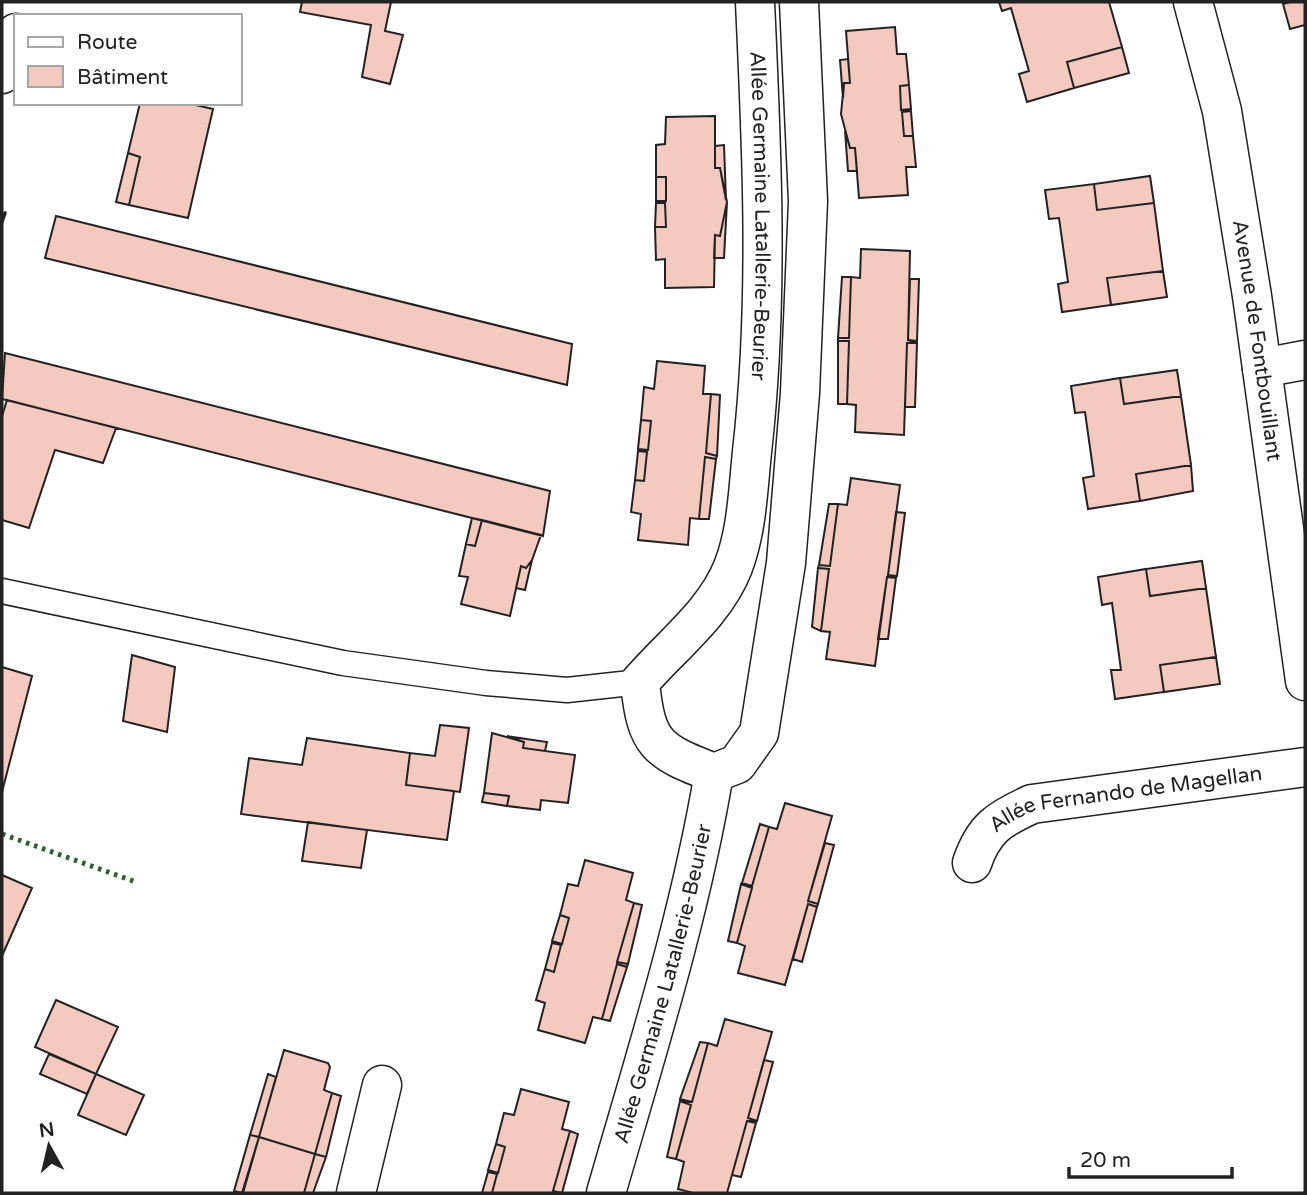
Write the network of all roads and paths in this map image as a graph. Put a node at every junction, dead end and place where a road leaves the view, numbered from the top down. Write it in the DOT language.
graph roads {
  1 [pos="755,2"];
  2 [pos="799,2"];
  3 [pos="1193,2"];
  4 [pos="14,39"];
  5 [pos="2,74"];
  6 [pos="1305,360"];
  7 [pos="1262,368"];
  8 [pos="2,591"];
  9 [pos="640,681"];
  10 [pos="1305,681"];
  11 [pos="1305,767"];
  12 [pos="714,773"];
  13 [pos="972,863"];
  14 [pos="382,1085"];
  15 [pos="356,1193"];
  16 [pos="606,1193"];
  1 -- 9 [label="street, Allée Germaine Latallerie-Beurier"];
  2 -- 12 [label="street, Allée Germaine Latallerie-Beurier"];
  3 -- 7 [label="street, Avenue de Fontbouillant"];
  4 -- 5 [label="street"];
  6 -- 7 [label="street"];
  7 -- 10 [label="street, Avenue de Fontbouillant"];
  8 -- 9 [label="lane"];
  9 -- 12 [label="street"];
  11 -- 13 [label="street, Allée Fernando de Magellan"];
  12 -- 16 [label="street, Allée Germaine Latallerie-Beurier"];
  14 -- 15 [label="street"];
}
